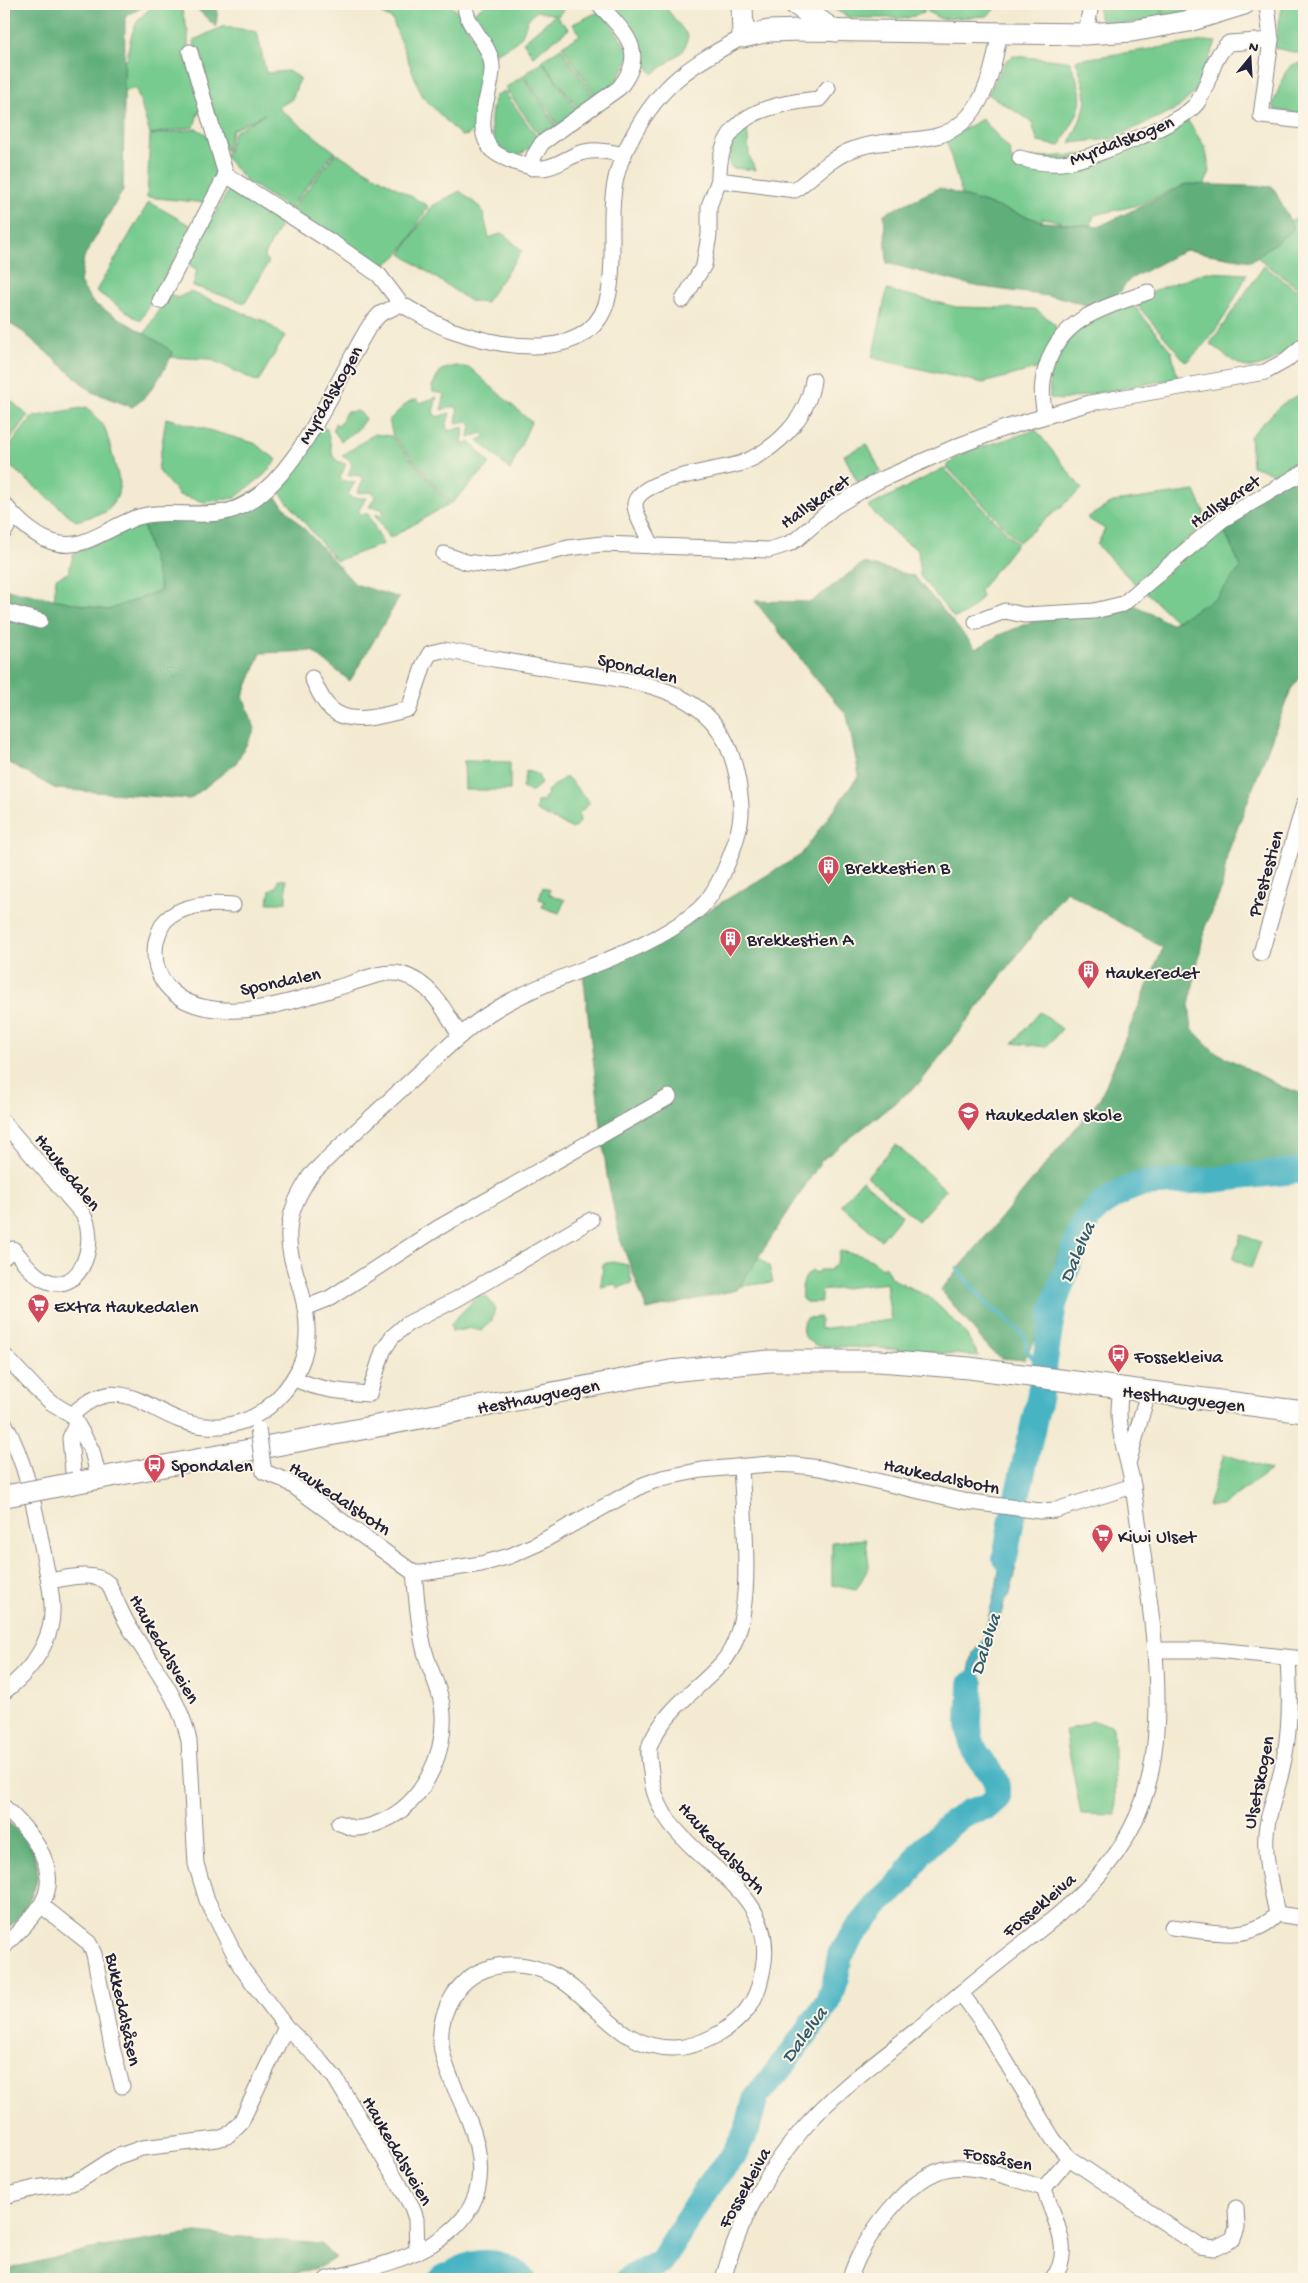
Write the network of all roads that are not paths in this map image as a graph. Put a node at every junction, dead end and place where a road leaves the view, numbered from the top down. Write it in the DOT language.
graph roads {
  1 [pos="465,4"];
  2 [pos="599,4"];
  3 [pos="742,4"];
  4 [pos="795,4"];
  5 [pos="1091,4"];
  6 [pos="1244,4"];
  7 [pos="1267,4"];
  8 [pos="835,31"];
  9 [pos="1086,34"];
  10 [pos="999,35"];
  11 [pos="743,37"];
  12 [pos="1271,40"];
  13 [pos="190,52"];
  14 [pos="828,88"];
  15 [pos="1304,121"];
  16 [pos="624,155"];
  17 [pos="1020,158"];
  18 [pos="532,168"];
  19 [pos="226,175"];
  20 [pos="719,180"];
  21 [pos="1148,292"];
  22 [pos="683,300"];
  23 [pos="160,301"];
  24 [pos="401,304"];
  25 [pos="1304,345"];
  26 [pos="813,380"];
  27 [pos="1045,415"];
  28 [pos="1304,472"];
  29 [pos="4,504"];
  30 [pos="14,516"];
  31 [pos="4,532"];
  32 [pos="652,546"];
  33 [pos="444,554"];
  34 [pos="4,610"];
  35 [pos="40,621"];
  36 [pos="976,622"];
  37 [pos="312,678"];
  38 [pos="1304,804"];
  39 [pos="233,905"];
  40 [pos="1261,953"];
  41 [pos="460,1036"];
  42 [pos="669,1098"];
  43 [pos="4,1123"];
  44 [pos="591,1220"];
  45 [pos="4,1257"];
  46 [pos="305,1308"];
  47 [pos="4,1355"];
  48 [pos="295,1379"];
  49 [pos="1121,1388"];
  50 [pos="1148,1392"];
  51 [pos="1304,1412"];
  52 [pos="74,1420"];
  53 [pos="4,1422"];
  54 [pos="257,1423"];
  55 [pos="1129,1460"];
  56 [pos="740,1466"];
  57 [pos="99,1479"];
  58 [pos="74,1483"];
  59 [pos="1133,1486"];
  60 [pos="5,1496"];
  61 [pos="414,1573"];
  62 [pos="49,1581"];
  63 [pos="1155,1650"];
  64 [pos="1288,1658"];
  65 [pos="1304,1659"];
  66 [pos="4,1692"];
  67 [pos="4,1807"];
  68 [pos="339,1823"];
  69 [pos="41,1905"];
  70 [pos="1276,1914"];
  71 [pos="1304,1918"];
  72 [pos="1172,1927"];
  73 [pos="4,1946"];
  74 [pos="961,1993"];
  75 [pos="286,2027"];
  76 [pos="122,2086"];
  77 [pos="1069,2158"];
  78 [pos="1044,2188"];
  79 [pos="4,2196"];
  80 [pos="1236,2208"];
  81 [pos="417,2252"];
  82 [pos="327,2279"];
  83 [pos="723,2279"];
  84 [pos="850,2279"];
  85 [pos="1052,2279"];
  1 -- 18 [label="street"];
  2 -- 18 [label="street"];
  3 -- 11 [label="main road"];
  4 -- 8 [label="main road"];
  5 -- 9 [label="street"];
  6 -- 9 [label="main road"];
  7 -- 12 [label="street"];
  8 -- 10 [label="main road"];
  8 -- 11 [label="main road"];
  9 -- 10 [label="main road"];
  10 -- 20 [label="street"];
  11 -- 16 [label="street"];
  12 -- 15 [label="street"];
  12 -- 17 [label="street, Myrdalskogen"];
  13 -- 19 [label="street"];
  14 -- 20 [label="street"];
  16 -- 18 [label="street"];
  16 -- 24 [label="street"];
  19 -- 23 [label="street"];
  19 -- 24 [label="street"];
  20 -- 22 [label="street"];
  21 -- 27 [label="street"];
  24 -- 30 [label="street, Myrdalskogen"];
  25 -- 27 [label="street, Hallskaret"];
  26 -- 32 [label="street"];
  27 -- 32 [label="street, Hallskaret"];
  28 -- 36 [label="street, Hallskaret"];
  29 -- 30 [label="street, Myrdalskogen"];
  30 -- 31 [label="street"];
  32 -- 33 [label="street, Hallskaret"];
  34 -- 35 [label="street"];
  37 -- 41 [label="street, Spondalen"];
  38 -- 40 [label="street, Prestestien"];
  39 -- 41 [label="street, Spondalen"];
  41 -- 46 [label="street, Spondalen"];
  42 -- 46 [label="street"];
  43 -- 45 [label="street, Haukedalen"];
  44 -- 48 [label="street"];
  46 -- 48 [label="street, Spondalen"];
  47 -- 52 [label="street"];
  48 -- 54 [label="street, Spondalen"];
  49 -- 50 [label="main road, Hesthaugvegen"];
  49 -- 55 [label="street, Fossekleiva"];
  49 -- 57 [label="main road, Hesthaugvegen"];
  50 -- 51 [label="main road, Hesthaugvegen"];
  50 -- 55 [label="street, Fossekleiva"];
  52 -- 54 [label="street, Spondalen"];
  52 -- 57 [label="street"];
  52 -- 58 [label="street"];
  53 -- 62 [label="street"];
  54 -- 61 [label="street, Haukedalsbotn, bridge"];
  55 -- 59 [label="street, Fossekleiva"];
  56 -- 59 [label="street, Haukedalsbotn"];
  56 -- 61 [label="street, Haukedalsbotn"];
  56 -- 81 [label="street, Haukedalsbotn"];
  57 -- 58 [label="main road, Hesthaugvegen"];
  58 -- 60 [label="main road, Hesthaugvegen, bridge"];
  59 -- 63 [label="street, Fossekleiva"];
  61 -- 68 [label="street"];
  62 -- 66 [label="street"];
  62 -- 75 [label="street, Haukedalsveien"];
  63 -- 64 [label="street"];
  63 -- 74 [label="street, Fossekleiva"];
  64 -- 65 [label="street"];
  64 -- 70 [label="street, Ulsetskogen"];
  67 -- 69 [label="street"];
  69 -- 73 [label="street"];
  69 -- 76 [label="street, Bukkedalsåsen"];
  70 -- 71 [label="street"];
  70 -- 72 [label="street"];
  74 -- 77 [label="street, Fossåsen"];
  74 -- 83 [label="street, Fossekleiva"];
  75 -- 79 [label="street"];
  75 -- 81 [label="street, Haukedalsveien"];
  77 -- 78 [label="street, Fossåsen"];
  77 -- 80 [label="street, Fossåsen"];
  78 -- 84 [label="street, Fossåsen"];
  78 -- 85 [label="street, Fossåsen"];
  81 -- 82 [label="street"];
}
